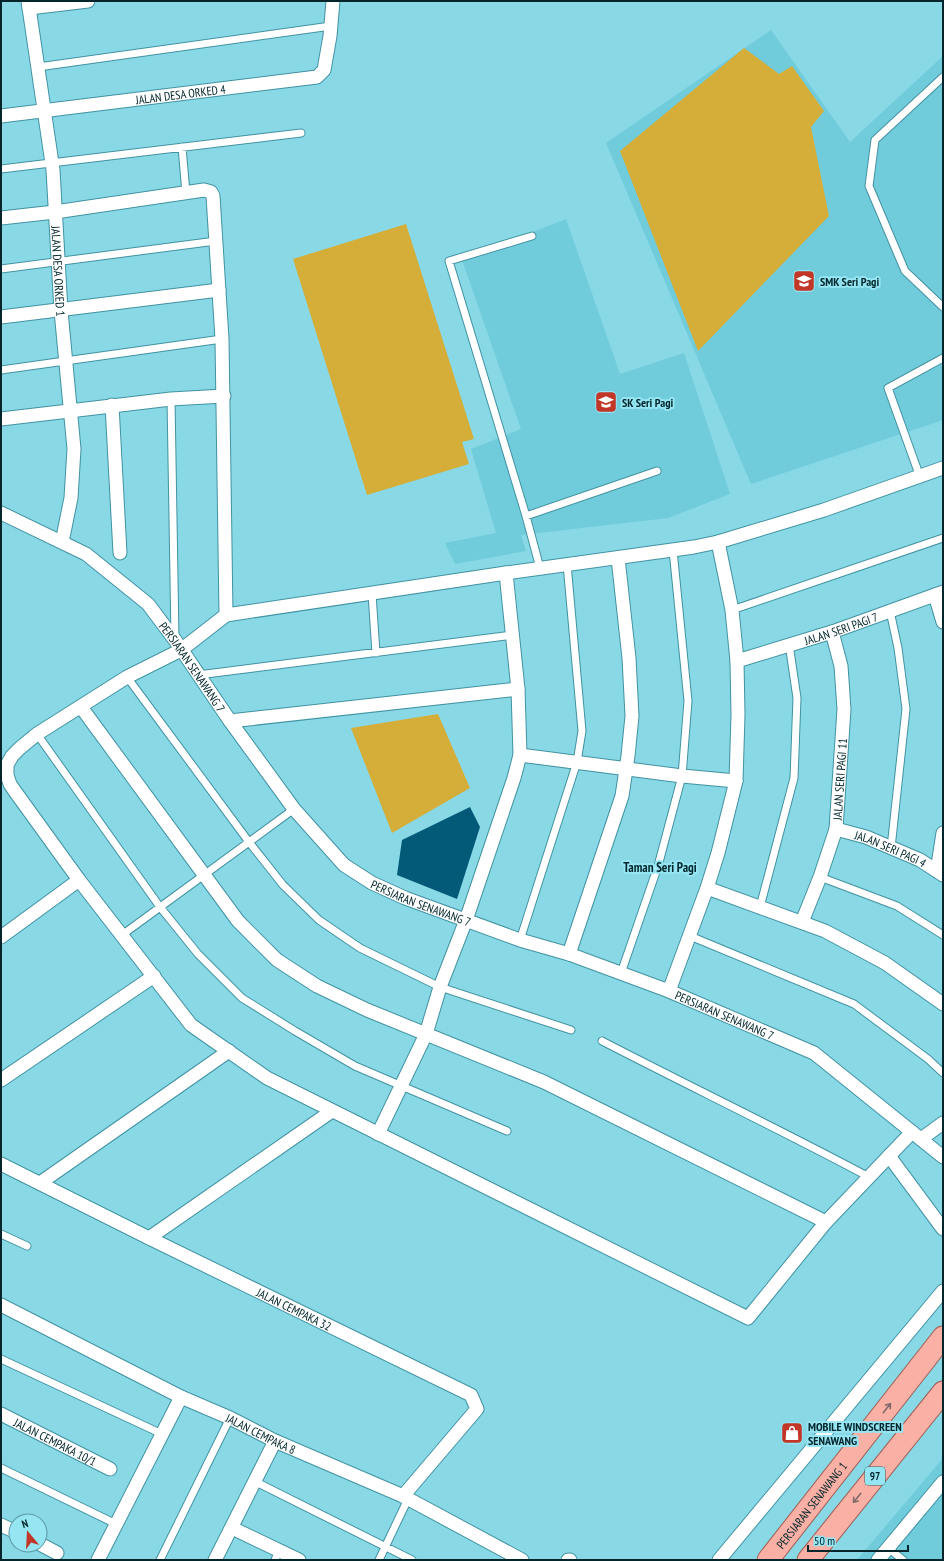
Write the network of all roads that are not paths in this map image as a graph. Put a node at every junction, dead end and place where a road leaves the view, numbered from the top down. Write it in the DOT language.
graph roads {
  1 [pos="88,1"];
  2 [pos="333,1"];
  3 [pos="28,4"];
  4 [pos="331,26"];
  5 [pos="38,67"];
  6 [pos="943,77"];
  7 [pos="44,112"];
  8 [pos="1,116"];
  9 [pos="301,133"];
  10 [pos="182,147"];
  11 [pos="52,163"];
  12 [pos="1,170"];
  13 [pos="186,193"];
  14 [pos="55,212"];
  15 [pos="1,218"];
  16 [pos="532,236"];
  17 [pos="216,241"];
  18 [pos="58,261"];
  19 [pos="1,269"];
  20 [pos="219,290"];
  21 [pos="943,307"];
  22 [pos="61,311"];
  23 [pos="1,317"];
  24 [pos="222,339"];
  25 [pos="943,358"];
  26 [pos="66,360"];
  27 [pos="1,370"];
  28 [pos="224,396"];
  29 [pos="171,399"];
  30 [pos="112,405"];
  31 [pos="70,411"];
  32 [pos="1,419"];
  33 [pos="943,468"];
  34 [pos="657,471"];
  35 [pos="920,477"];
  36 [pos="1,513"];
  37 [pos="526,516"];
  38 [pos="943,538"];
  39 [pos="62,542"];
  40 [pos="718,542"];
  41 [pos="673,550"];
  42 [pos="120,553"];
  43 [pos="618,558"];
  44 [pos="567,564"];
  45 [pos="540,568"];
  46 [pos="506,573"];
  47 [pos="939,593"];
  48 [pos="372,594"];
  49 [pos="732,610"];
  50 [pos="890,610"];
  51 [pos="226,615"];
  52 [pos="943,622"];
  53 [pos="832,632"];
  54 [pos="513,635"];
  55 [pos="788,644"];
  56 [pos="178,645"];
  57 [pos="376,653"];
  58 [pos="737,661"];
  59 [pos="198,675"];
  60 [pos="128,677"];
  61 [pos="518,689"];
  62 [pos="81,707"];
  63 [pos="230,721"];
  64 [pos="37,734"];
  65 [pos="520,755"];
  66 [pos="577,762"];
  67 [pos="626,768"];
  68 [pos="682,776"];
  69 [pos="736,781"];
  70 [pos="294,809"];
  71 [pos="836,828"];
  72 [pos="943,833"];
  73 [pos="249,842"];
  74 [pos="891,848"];
  75 [pos="940,873"];
  76 [pos="204,875"];
  77 [pos="820,877"];
  78 [pos="79,880"];
  79 [pos="707,888"];
  80 [pos="160,907"];
  81 [pos="760,907"];
  82 [pos="466,920"];
  83 [pos="802,922"];
  84 [pos="122,935"];
  85 [pos="943,935"];
  86 [pos="690,936"];
  87 [pos="1,937"];
  88 [pos="520,940"];
  89 [pos="569,954"];
  90 [pos="621,974"];
  91 [pos="154,976"];
  92 [pos="440,987"];
  93 [pos="669,991"];
  94 [pos="943,1004"];
  95 [pos="571,1030"];
  96 [pos="426,1034"];
  97 [pos="602,1041"];
  98 [pos="229,1052"];
  99 [pos="943,1072"];
  100 [pos="1,1080"];
  101 [pos="401,1085"];
  102 [pos="332,1111"];
  103 [pos="943,1123"];
  104 [pos="507,1131"];
  105 [pos="378,1134"];
  106 [pos="916,1136"];
  107 [pos="889,1156"];
  108 [pos="943,1157"];
  109 [pos="1,1164"];
  110 [pos="869,1177"];
  111 [pos="40,1184"];
  112 [pos="826,1222"];
  113 [pos="943,1229"];
  114 [pos="1,1234"];
  115 [pos="149,1238"];
  116 [pos="27,1246"];
  117 [pos="943,1291"];
  118 [pos="1,1305"];
  119 [pos="943,1337"];
  120 [pos="1,1359"];
  121 [pos="943,1392"];
  122 [pos="182,1397"];
  123 [pos="1,1414"];
  124 [pos="230,1418"];
  125 [pos="162,1434"];
  126 [pos="275,1441"];
  127 [pos="1,1468"];
  128 [pos="110,1469"];
  129 [pos="254,1481"];
  130 [pos="943,1482"];
  131 [pos="405,1497"];
  132 [pos="116,1524"];
  133 [pos="232,1528"];
  134 [pos="48,1548"];
  135 [pos="385,1548"];
  136 [pos="888,1548"];
  137 [pos="57,1553"];
  138 [pos="277,1555"];
  139 [pos="98,1560"];
  140 [pos="160,1560"];
  141 [pos="215,1560"];
  142 [pos="299,1560"];
  143 [pos="379,1560"];
  144 [pos="412,1560"];
  145 [pos="522,1560"];
  146 [pos="719,1560"];
  147 [pos="768,1560"];
  148 [pos="808,1560"];
  149 [pos="878,1560"];
  150 [pos="903,1560"];
  1 -- 3 [label="street"];
  2 -- 4 [label="street"];
  3 -- 5 [label="street, JALAN DESA ORKED 1"];
  4 -- 5 [label="lane"];
  4 -- 7 [label="street, JALAN DESA ORKED 4"];
  5 -- 7 [label="street, JALAN DESA ORKED 1"];
  6 -- 21 [label="lane"];
  7 -- 8 [label="street, JALAN DESA ORKED 4"];
  7 -- 11 [label="street, JALAN DESA ORKED 1"];
  9 -- 10 [label="lane"];
  10 -- 11 [label="lane"];
  10 -- 13 [label="lane"];
  11 -- 12 [label="lane"];
  11 -- 14 [label="street, JALAN DESA ORKED 1"];
  13 -- 14 [label="street"];
  13 -- 17 [label="street"];
  14 -- 15 [label="street"];
  14 -- 18 [label="street, JALAN DESA ORKED 1"];
  16 -- 37 [label="lane"];
  17 -- 18 [label="lane"];
  17 -- 20 [label="street"];
  18 -- 19 [label="lane"];
  18 -- 22 [label="street, JALAN DESA ORKED 1"];
  20 -- 22 [label="street"];
  20 -- 24 [label="street"];
  22 -- 23 [label="street"];
  22 -- 26 [label="street, JALAN DESA ORKED 1"];
  24 -- 26 [label="lane"];
  24 -- 28 [label="street"];
  25 -- 35 [label="lane"];
  26 -- 27 [label="lane"];
  26 -- 31 [label="street, JALAN DESA ORKED 1"];
  28 -- 29 [label="street"];
  28 -- 51 [label="street"];
  29 -- 30 [label="street"];
  29 -- 56 [label="lane"];
  30 -- 31 [label="street"];
  30 -- 42 [label="street"];
  31 -- 32 [label="street"];
  31 -- 39 [label="street, JALAN DESA ORKED 1"];
  33 -- 35 [label="street"];
  34 -- 37 [label="lane"];
  35 -- 40 [label="street"];
  36 -- 39 [label="street, PERSIARAN SENAWANG 7"];
  37 -- 45 [label="lane"];
  38 -- 49 [label="lane"];
  39 -- 56 [label="street, PERSIARAN SENAWANG 7"];
  40 -- 41 [label="street"];
  40 -- 49 [label="street"];
  41 -- 43 [label="street"];
  41 -- 68 [label="lane"];
  43 -- 44 [label="street"];
  43 -- 67 [label="street"];
  44 -- 45 [label="street"];
  44 -- 66 [label="lane"];
  45 -- 46 [label="street"];
  46 -- 48 [label="street"];
  46 -- 54 [label="street"];
  47 -- 50 [label="street, JALAN SERI PAGI 7"];
  47 -- 52 [label="street"];
  48 -- 51 [label="street"];
  48 -- 57 [label="lane"];
  49 -- 58 [label="street"];
  50 -- 53 [label="street, JALAN SERI PAGI 7"];
  50 -- 74 [label="lane"];
  51 -- 56 [label="street"];
  53 -- 55 [label="street, JALAN SERI PAGI 7"];
  53 -- 71 [label="street, JALAN SERI PAGI 11"];
  54 -- 57 [label="lane"];
  54 -- 61 [label="street"];
  55 -- 58 [label="street, JALAN SERI PAGI 7"];
  55 -- 81 [label="lane"];
  56 -- 59 [label="street, PERSIARAN SENAWANG 7"];
  56 -- 60 [label="street"];
  57 -- 59 [label="lane"];
  58 -- 69 [label="street"];
  59 -- 63 [label="street, PERSIARAN SENAWANG 7"];
  60 -- 62 [label="street"];
  60 -- 73 [label="lane"];
  61 -- 63 [label="street"];
  61 -- 65 [label="street"];
  62 -- 64 [label="street"];
  62 -- 76 [label="street"];
  63 -- 70 [label="street, PERSIARAN SENAWANG 7"];
  64 -- 78 [label="street"];
  64 -- 80 [label="lane"];
  65 -- 66 [label="street"];
  65 -- 82 [label="street"];
  66 -- 67 [label="street"];
  66 -- 88 [label="lane"];
  67 -- 68 [label="street"];
  67 -- 89 [label="street"];
  68 -- 69 [label="street"];
  68 -- 90 [label="lane"];
  69 -- 79 [label="street"];
  70 -- 73 [label="lane"];
  70 -- 82 [label="street, PERSIARAN SENAWANG 7"];
  71 -- 74 [label="street, JALAN SERI PAGI 4"];
  71 -- 77 [label="street, JALAN SERI PAGI 11"];
  72 -- 75 [label="street"];
  73 -- 76 [label="lane"];
  73 -- 92 [label="lane"];
  74 -- 75 [label="street, JALAN SERI PAGI 4"];
  76 -- 80 [label="lane"];
  76 -- 96 [label="street"];
  77 -- 83 [label="street, JALAN SERI PAGI 11"];
  77 -- 85 [label="lane"];
  78 -- 84 [label="street"];
  78 -- 87 [label="street"];
  79 -- 81 [label="street"];
  79 -- 86 [label="street"];
  80 -- 84 [label="lane"];
  80 -- 101 [label="lane"];
  81 -- 83 [label="street"];
  82 -- 88 [label="street, PERSIARAN SENAWANG 7"];
  82 -- 92 [label="street"];
  83 -- 94 [label="street"];
  84 -- 91 [label="street"];
  86 -- 93 [label="street"];
  86 -- 99 [label="lane"];
  88 -- 89 [label="street, PERSIARAN SENAWANG 7"];
  89 -- 90 [label="street, PERSIARAN SENAWANG 7"];
  90 -- 93 [label="street, PERSIARAN SENAWANG 7"];
  91 -- 98 [label="street"];
  91 -- 100 [label="street"];
  92 -- 95 [label="lane"];
  92 -- 96 [label="street"];
  93 -- 106 [label="street, PERSIARAN SENAWANG 7"];
  96 -- 101 [label="street"];
  96 -- 112 [label="street"];
  97 -- 110 [label="lane"];
  98 -- 102 [label="street"];
  98 -- 111 [label="street"];
  101 -- 104 [label="lane"];
  101 -- 105 [label="street"];
  102 -- 105 [label="street"];
  102 -- 115 [label="street"];
  103 -- 106 [label="street"];
  105 -- 112 [label="street"];
  106 -- 107 [label="street"];
  106 -- 108 [label="street, PERSIARAN SENAWANG 7"];
  107 -- 110 [label="street"];
  107 -- 113 [label="street"];
  109 -- 111 [label="street, JALAN CEMPAKA 32"];
  110 -- 112 [label="street"];
  111 -- 115 [label="street, JALAN CEMPAKA 32"];
  114 -- 116 [label="lane"];
  115 -- 131 [label="street, JALAN CEMPAKA 32"];
  117 -- 146 [label="street"];
  118 -- 122 [label="street, JALAN CEMPAKA 8"];
  147 -- 119 [label="main road, PERSIARAN SENAWANG 1, one-way"];
  120 -- 125 [label="lane"];
  121 -- 148 [label="main road, 97, one-way"];
  122 -- 124 [label="street, JALAN CEMPAKA 8"];
  122 -- 125 [label="street"];
  123 -- 128 [label="street, JALAN CEMPAKA 10/1"];
  124 -- 126 [label="street, JALAN CEMPAKA 8"];
  124 -- 140 [label="lane"];
  125 -- 132 [label="street"];
  126 -- 129 [label="street"];
  126 -- 131 [label="street, JALAN CEMPAKA 8"];
  127 -- 132 [label="lane"];
  129 -- 133 [label="street"];
  129 -- 135 [label="lane"];
  130 -- 136 [label="street"];
  131 -- 135 [label="lane"];
  131 -- 145 [label="street, JALAN CEMPAKA 8"];
  132 -- 139 [label="street"];
  133 -- 138 [label="street"];
  133 -- 141 [label="street"];
  134 -- 137 [label="street"];
  135 -- 143 [label="lane"];
  135 -- 144 [label="lane"];
  136 -- 149 [label="street"];
  136 -- 150 [label="lane"];
  138 -- 142 [label="street"];
}
